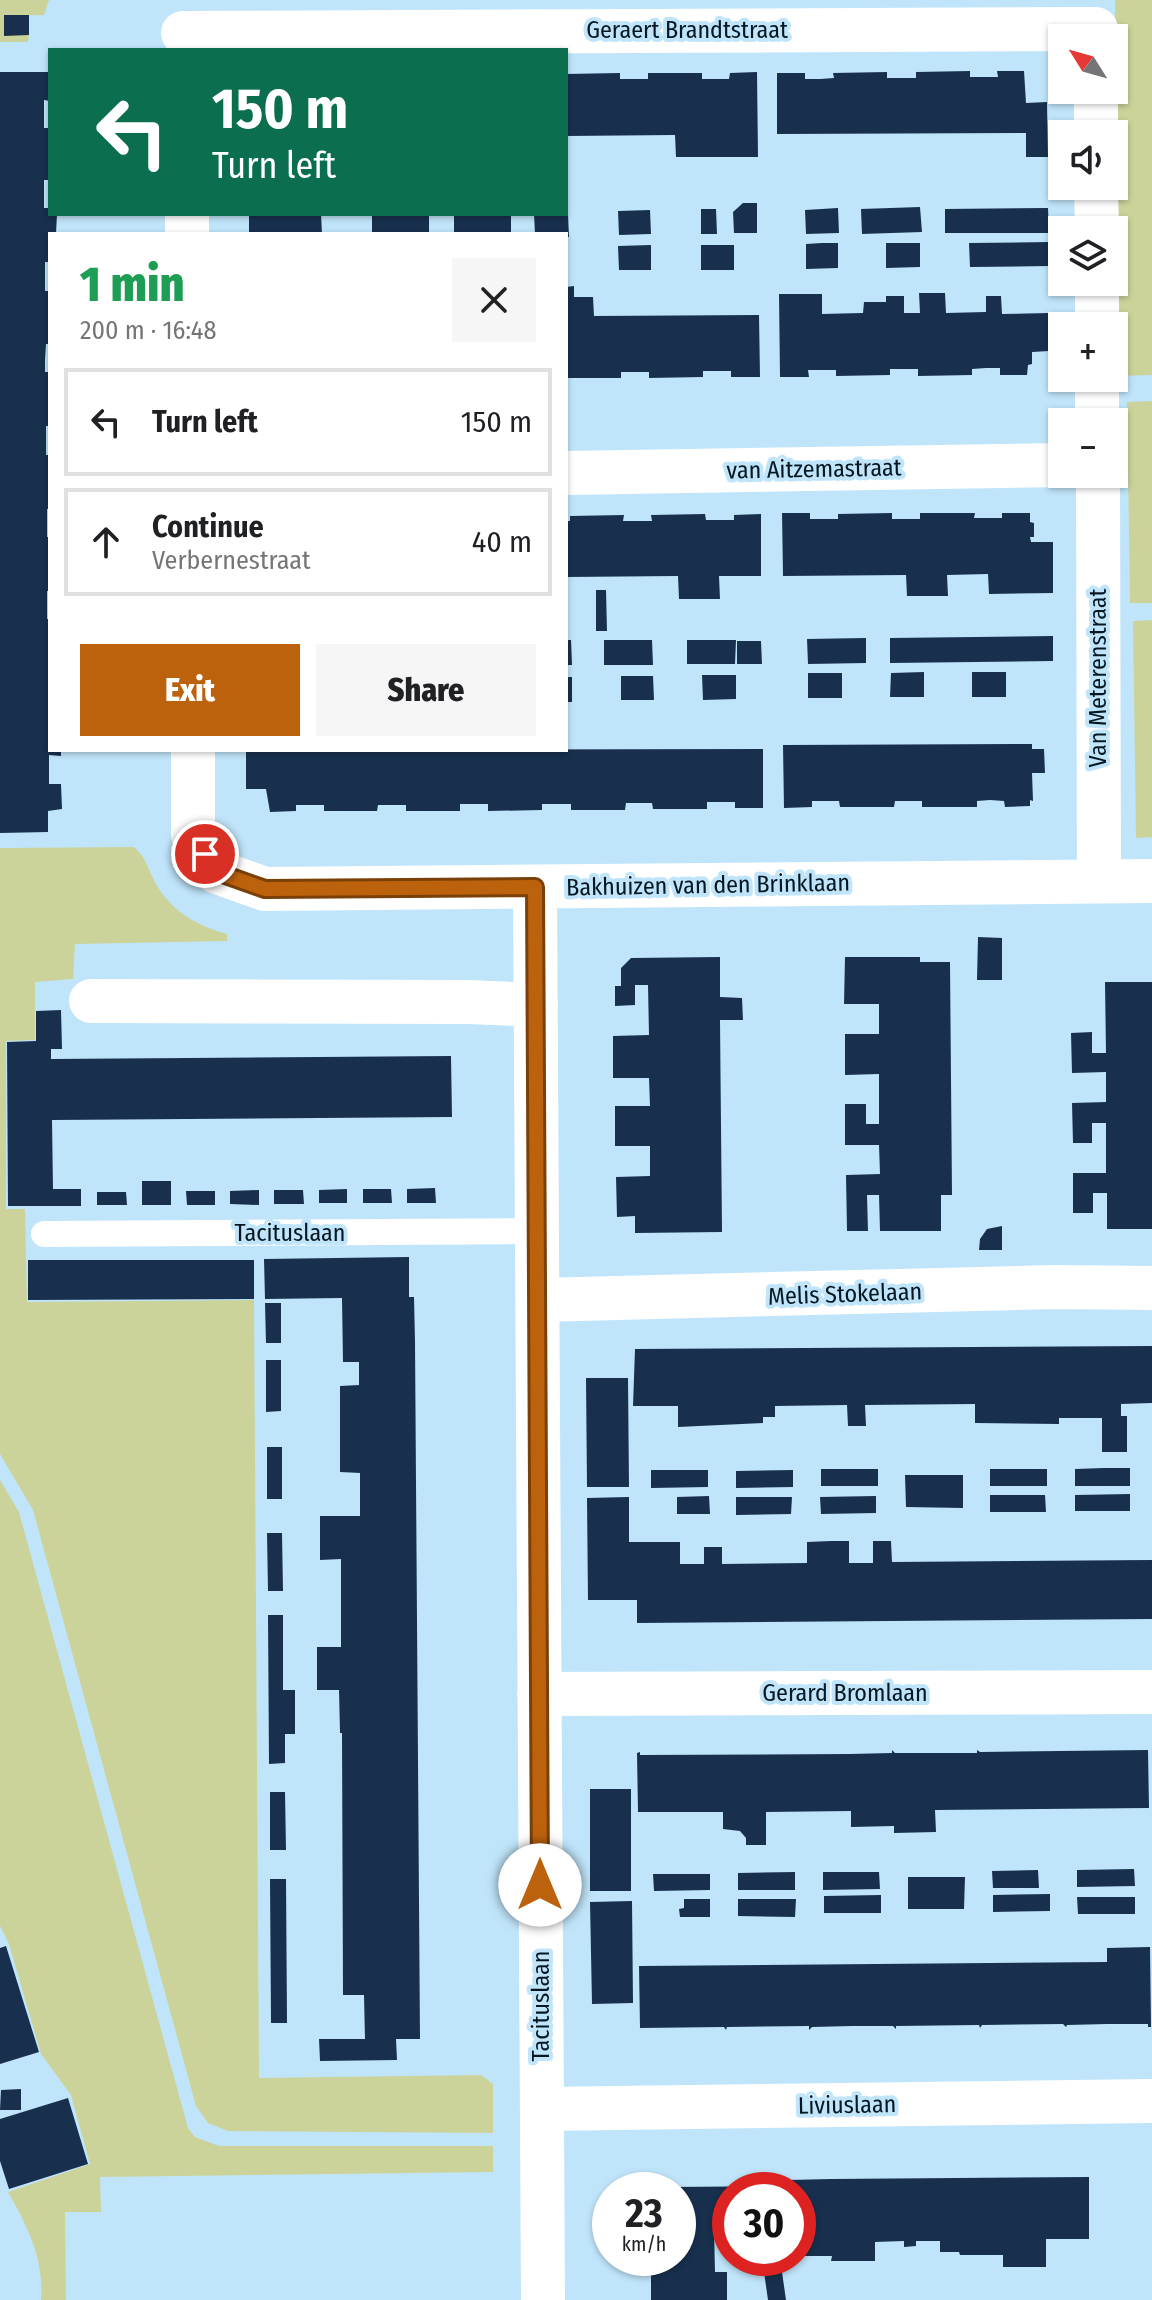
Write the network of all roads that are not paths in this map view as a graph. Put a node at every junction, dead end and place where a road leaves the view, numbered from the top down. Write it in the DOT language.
graph roads {
  1 [pos="1096,22"];
  2 [pos="183,28"];
  3 [pos="1048,465"];
  4 [pos="568,473"];
  5 [pos="1098,488"];
  6 [pos="193,752"];
  7 [pos="1099,881"];
  8 [pos="1152,881"];
  9 [pos="535,887"];
  10 [pos="91,1001"];
  11 [pos="536,1005"];
  12 [pos="537,1231"];
  13 [pos="44,1234"];
  14 [pos="1152,1288"];
  15 [pos="538,1300"];
  16 [pos="1152,1692"];
  17 [pos="539,1694"];
  18 [pos="1152,2101"];
  19 [pos="542,2109"];
  20 [pos="543,2300"];
  1 -- 2 [label="street, Geraert Brandtstraat"];
  3 -- 4 [label="street, van Aitzemastraat"];
  5 -- 7 [label="street, Van Meterenstraat"];
  6 -- 9 [label="street, Bakhuizen van den Brinklaan"];
  7 -- 8 [label="street, Bakhuizen van den Brinklaan"];
  7 -- 9 [label="street, Bakhuizen van den Brinklaan"];
  9 -- 11 [label="street, Tacituslaan"];
  10 -- 11 [label="street"];
  11 -- 12 [label="street, Tacituslaan"];
  12 -- 13 [label="lane, Tacituslaan"];
  12 -- 15 [label="street, Tacituslaan"];
  14 -- 15 [label="street, Melis Stokelaan"];
  15 -- 17 [label="street, Tacituslaan"];
  16 -- 17 [label="street, Gerard Bromlaan"];
  17 -- 19 [label="street, Tacituslaan"];
  18 -- 19 [label="street, Liviuslaan"];
  19 -- 20 [label="street, Tacituslaan"];
}
